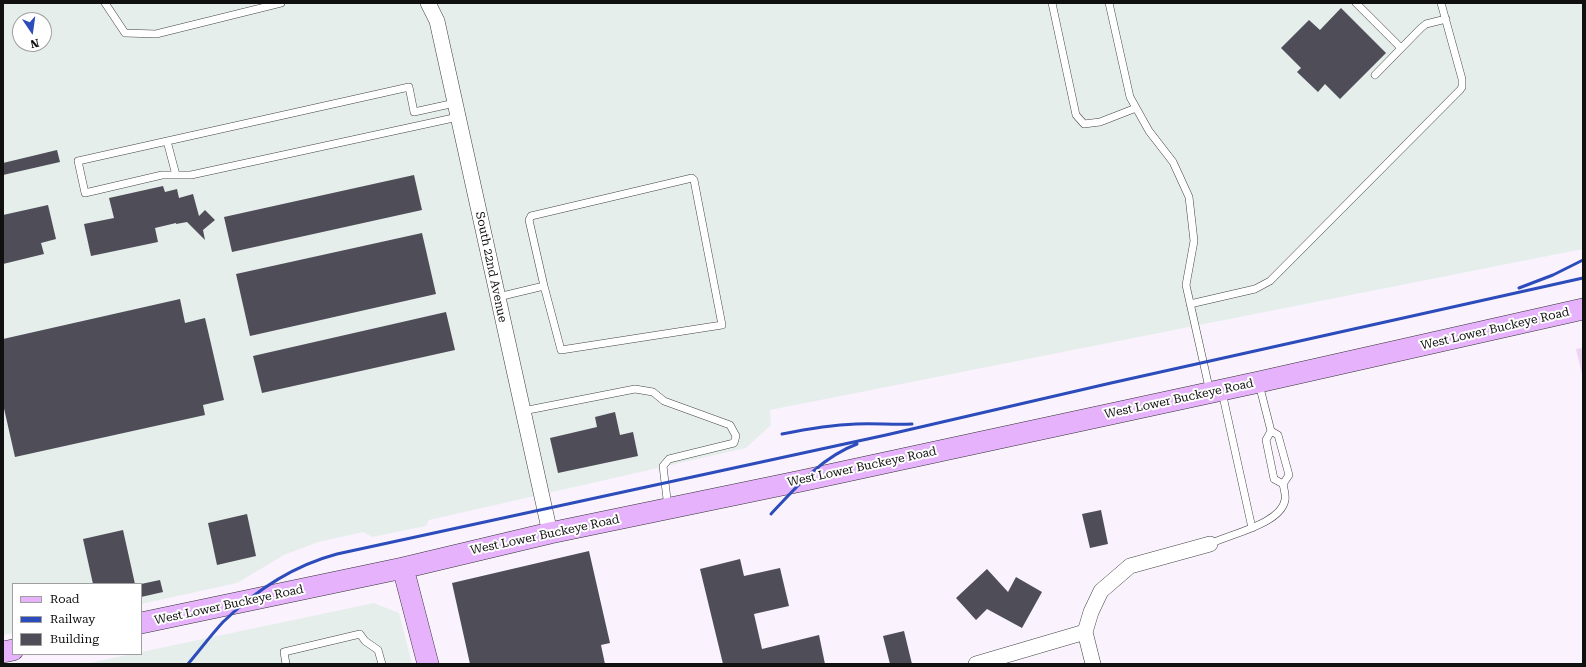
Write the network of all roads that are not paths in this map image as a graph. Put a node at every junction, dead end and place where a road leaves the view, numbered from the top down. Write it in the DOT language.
graph roads {
  1 [pos="104,3"];
  2 [pos="277,3"];
  3 [pos="428,3"];
  4 [pos="1052,3"];
  5 [pos="1109,3"];
  6 [pos="1356,3"];
  7 [pos="1441,3"];
  8 [pos="1446,19"];
  9 [pos="1402,48"];
  10 [pos="1375,75"];
  11 [pos="455,103"];
  12 [pos="1136,108"];
  13 [pos="458,117"];
  14 [pos="167,141"];
  15 [pos="176,175"];
  16 [pos="544,286"];
  17 [pos="498,298"];
  18 [pos="1190,304"];
  19 [pos="1583,309"];
  20 [pos="1259,382"];
  21 [pos="1216,391"];
  22 [pos="523,411"];
  23 [pos="1271,432"];
  24 [pos="1283,484"];
  25 [pos="668,508"];
  26 [pos="1252,528"];
  27 [pos="550,533"];
  28 [pos="1210,544"];
  29 [pos="403,568"];
  30 [pos="142,623"];
  31 [pos="1085,632"];
  32 [pos="286,664"];
  33 [pos="381,664"];
  34 [pos="428,664"];
  35 [pos="976,664"];
  36 [pos="1093,664"];
  1 -- 2 [label="lane"];
  3 -- 11 [label="street, South 22nd Avenue"];
  4 -- 12 [label="lane"];
  5 -- 12 [label="lane"];
  6 -- 9 [label="lane"];
  7 -- 8 [label="lane"];
  8 -- 9 [label="lane"];
  8 -- 18 [label="lane"];
  9 -- 10 [label="lane"];
  11 -- 13 [label="street, South 22nd Avenue"];
  11 -- 14 [label="lane"];
  12 -- 18 [label="lane"];
  13 -- 15 [label="lane"];
  13 -- 17 [label="street, South 22nd Avenue"];
  14 -- 15 [label="lane"];
  14 -- 15 [label="lane"];
  16 -- 16 [label="lane"];
  16 -- 17 [label="lane"];
  17 -- 22 [label="street, South 22nd Avenue"];
  18 -- 21 [label="lane"];
  19 -- 20 [label="main road, West Lower Buckeye Road"];
  20 -- 21 [label="main road, West Lower Buckeye Road"];
  20 -- 23 [label="lane"];
  21 -- 25 [label="main road, West Lower Buckeye Road"];
  21 -- 26 [label="lane"];
  22 -- 25 [label="lane"];
  22 -- 27 [label="street, South 22nd Avenue"];
  23 -- 24 [label="lane"];
  23 -- 24 [label="lane"];
  24 -- 26 [label="lane"];
  25 -- 27 [label="main road, West Lower Buckeye Road"];
  26 -- 28 [label="lane"];
  27 -- 29 [label="main road, West Lower Buckeye Road"];
  28 -- 31 [label="street"];
  29 -- 30 [label="main road, West Lower Buckeye Road"];
  29 -- 34 [label="main road"];
  31 -- 35 [label="street"];
  31 -- 36 [label="street"];
  32 -- 33 [label="lane"];
}
